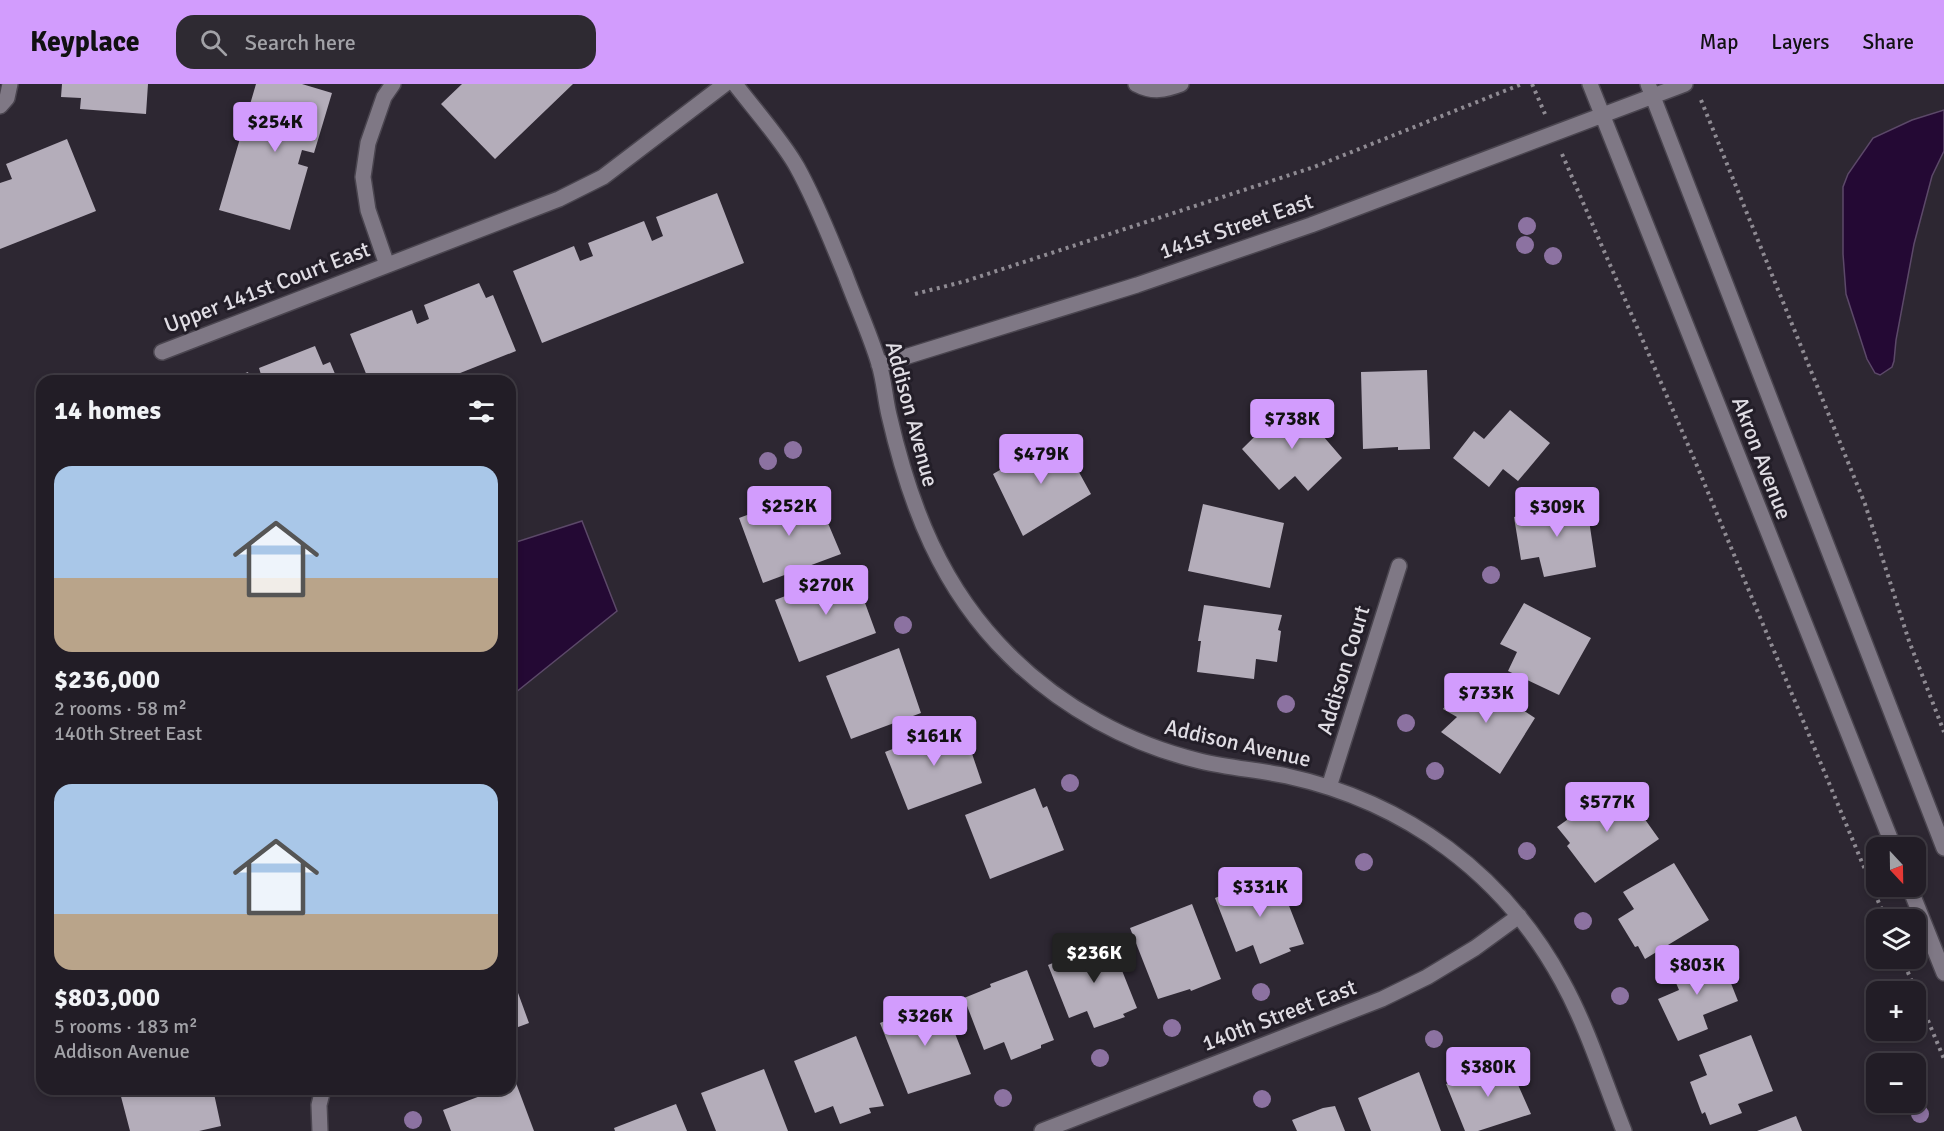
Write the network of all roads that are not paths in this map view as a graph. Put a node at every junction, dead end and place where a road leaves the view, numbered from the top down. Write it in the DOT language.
graph roads {
  1 [pos="10,84"];
  2 [pos="393,84"];
  3 [pos="725,84"];
  4 [pos="735,84"];
  5 [pos="1136,84"];
  6 [pos="1181,84"];
  7 [pos="1590,84"];
  8 [pos="1685,84"];
  9 [pos="1650,90"];
  10 [pos="0,105"];
  11 [pos="1603,115"];
  12 [pos="387,265"];
  13 [pos="162,352"];
  14 [pos="879,364"];
  15 [pos="1399,566"];
  16 [pos="1329,787"];
  17 [pos="1890,837"];
  18 [pos="1944,848"];
  19 [pos="1913,897"];
  20 [pos="1519,916"];
  21 [pos="1944,973"];
  22 [pos="322,1095"];
  23 [pos="320,1131"];
  24 [pos="1042,1131"];
  25 [pos="1623,1131"];
  1 -- 10 [label="street"];
  2 -- 12 [label="street"];
  3 -- 12 [label="street, Upper 141st Court East"];
  4 -- 14 [label="street, Addison Avenue"];
  5 -- 6 [label="street"];
  7 -- 11 [label="street, Akron Avenue"];
  8 -- 9 [label="street, 141st Street East"];
  9 -- 11 [label="street, 141st Street East"];
  9 -- 18 [label="street, Akron Avenue"];
  11 -- 14 [label="street, 141st Street East"];
  11 -- 17 [label="street, Akron Avenue"];
  12 -- 13 [label="street, Upper 141st Court East"];
  14 -- 16 [label="street, Addison Avenue"];
  15 -- 16 [label="street, Addison Court"];
  16 -- 20 [label="street, Addison Avenue"];
  19 -- 21 [label="street"];
  20 -- 24 [label="street, 140th Street East"];
  20 -- 25 [label="street, Addison Avenue"];
  22 -- 23 [label="street"];
}
